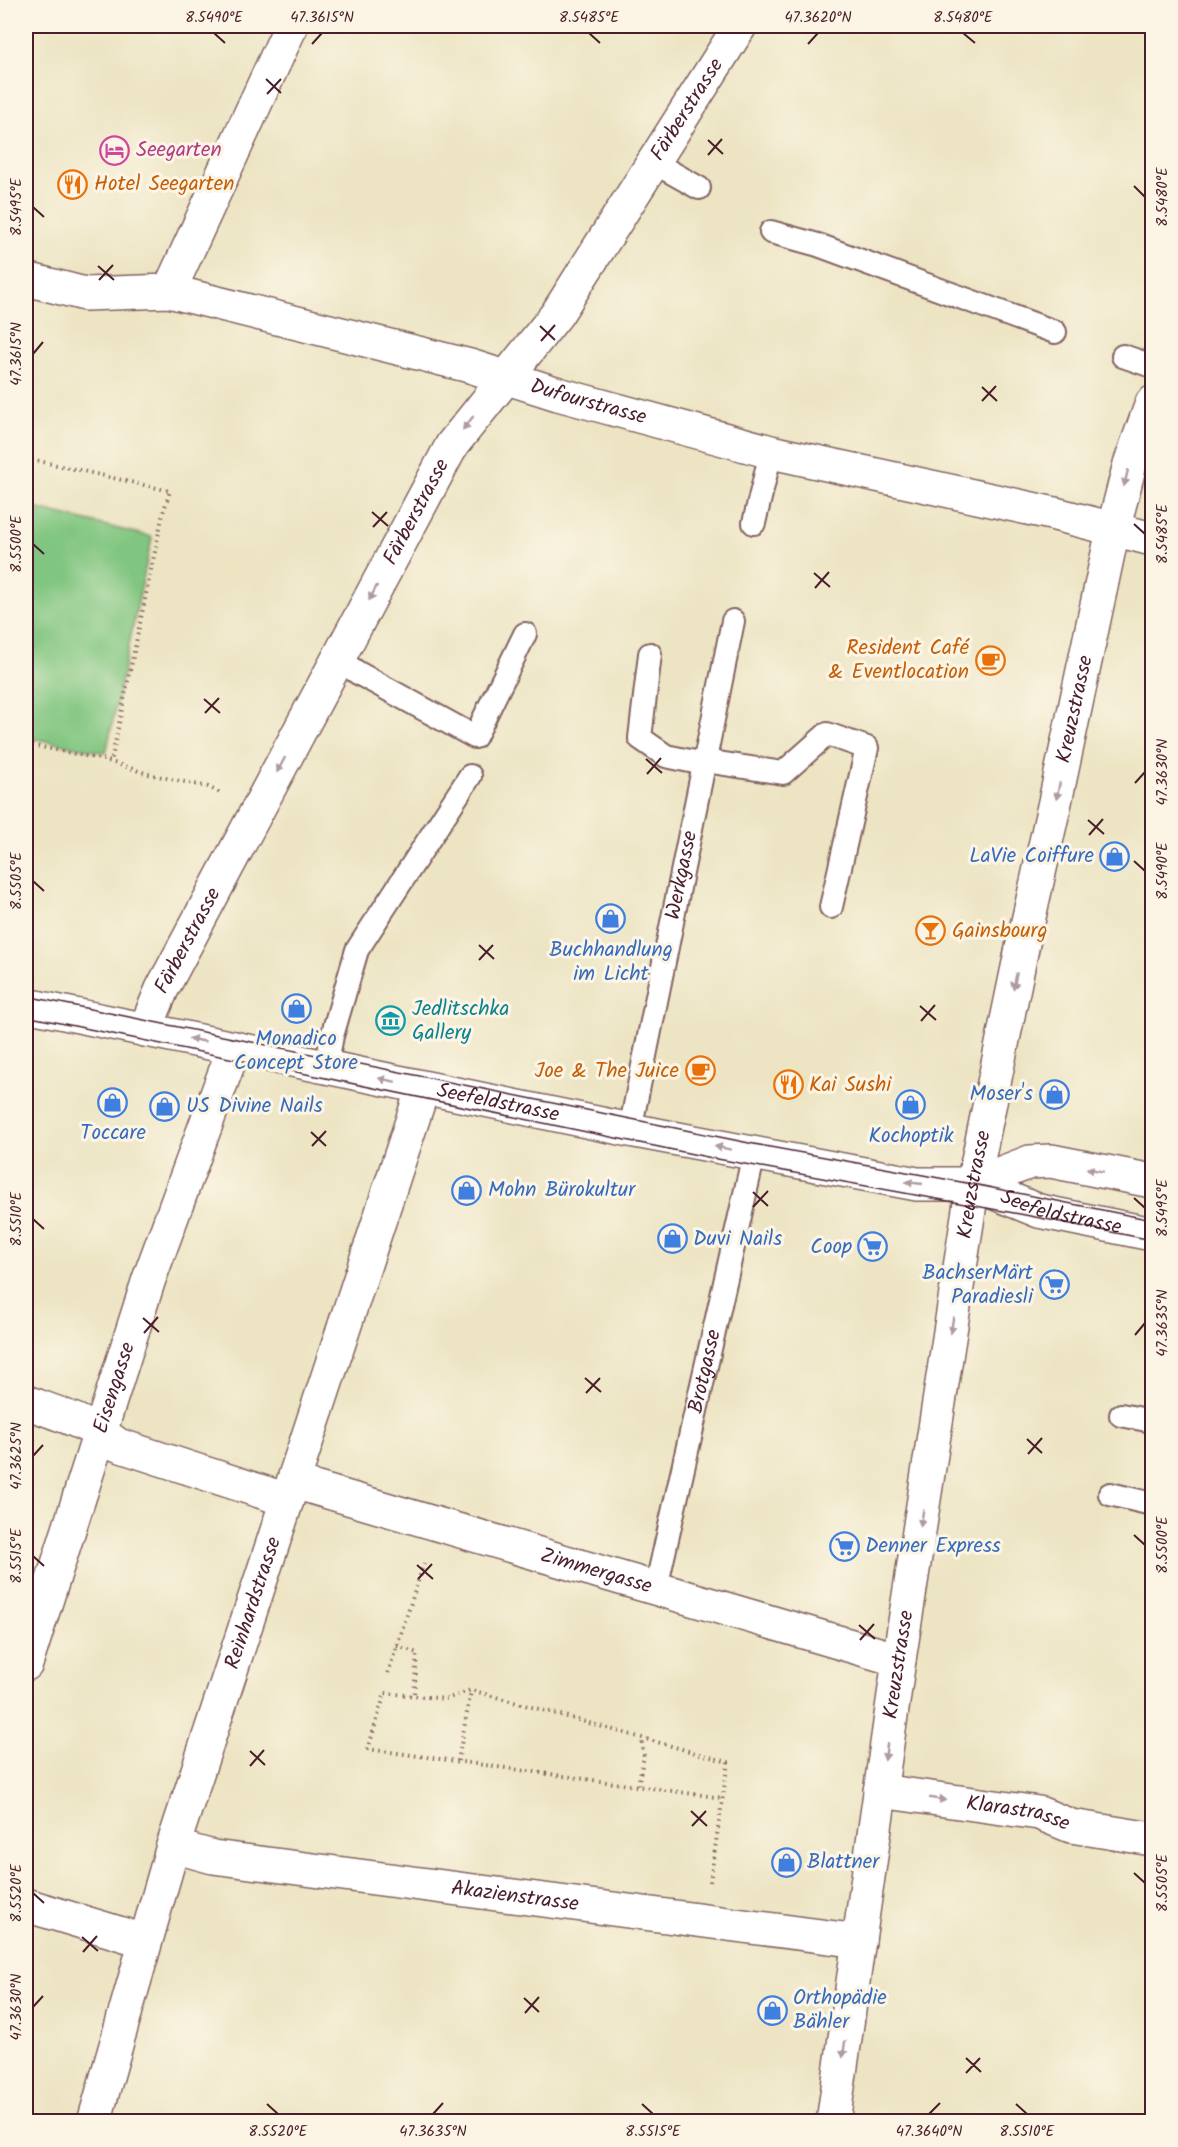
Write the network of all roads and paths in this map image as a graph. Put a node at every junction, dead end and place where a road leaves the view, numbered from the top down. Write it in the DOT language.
graph roads {
  1 [pos="291,26"];
  2 [pos="740,26"];
  3 [pos="653,162"];
  4 [pos="699,188"];
  5 [pos="771,232"];
  6 [pos="26,279"];
  7 [pos="168,291"];
  8 [pos="1055,332"];
  9 [pos="1123,356"];
  10 [pos="1152,366"];
  11 [pos="506,378"];
  12 [pos="1152,403"];
  13 [pos="771,452"];
  14 [pos="26,458"];
  15 [pos="754,523"];
  16 [pos="1113,530"];
  17 [pos="1152,539"];
  18 [pos="733,621"];
  19 [pos="525,634"];
  20 [pos="650,654"];
  21 [pos="338,659"];
  22 [pos="26,744"];
  23 [pos="111,762"];
  24 [pos="705,762"];
  25 [pos="470,776"];
  26 [pos="227,797"];
  27 [pos="831,907"];
  28 [pos="26,1005"];
  29 [pos="145,1030"];
  30 [pos="234,1048"];
  31 [pos="326,1067"];
  32 [pos="423,1088"];
  33 [pos="630,1130"];
  34 [pos="754,1154"];
  35 [pos="1152,1181"];
  36 [pos="973,1184"];
  37 [pos="1152,1234"];
  38 [pos="26,1402"];
  39 [pos="1121,1415"];
  40 [pos="1152,1422"];
  41 [pos="100,1432"];
  42 [pos="290,1491"];
  43 [pos="1110,1494"];
  44 [pos="1152,1504"];
  45 [pos="426,1556"];
  46 [pos="656,1588"];
  47 [pos="397,1646"];
  48 [pos="899,1660"];
  49 [pos="26,1664"];
  50 [pos="388,1673"];
  51 [pos="471,1690"];
  52 [pos="414,1696"];
  53 [pos="641,1738"];
  54 [pos="458,1761"];
  55 [pos="638,1785"];
  56 [pos="880,1791"];
  57 [pos="723,1797"];
  58 [pos="1152,1839"];
  59 [pos="173,1846"];
  60 [pos="709,1887"];
  61 [pos="26,1905"];
  62 [pos="145,1941"];
  63 [pos="859,1941"];
  64 [pos="94,2121"];
  65 [pos="833,2121"];
  1 -- 7 [label="street"];
  2 -- 3 [label="street, Färberstrasse"];
  3 -- 4 [label="lane"];
  3 -- 11 [label="street, Färberstrasse"];
  5 -- 8 [label="lane"];
  6 -- 7 [label="street, Dufourstrasse"];
  7 -- 11 [label="street, Dufourstrasse"];
  9 -- 10 [label="lane"];
  11 -- 13 [label="street, Dufourstrasse"];
  11 -- 21 [label="street, Färberstrasse, one-way"];
  12 -- 16 [label="street, Kreuzstrasse, one-way"];
  13 -- 15 [label="lane"];
  13 -- 16 [label="street, Dufourstrasse"];
  14 -- 23 [label="path"];
  16 -- 17 [label="street, Dufourstrasse"];
  16 -- 36 [label="street, Kreuzstrasse, one-way"];
  18 -- 24 [label="lane, Werkgasse"];
  19 -- 21 [label="lane"];
  20 -- 24 [label="lane"];
  21 -- 29 [label="street, Färberstrasse, one-way"];
  22 -- 23 [label="path"];
  23 -- 26 [label="path"];
  24 -- 27 [label="lane"];
  24 -- 33 [label="lane, Werkgasse"];
  25 -- 31 [label="lane"];
  28 -- 29 [label="street, Seefeldstrasse"];
  30 -- 29 [label="street, Seefeldstrasse, one-way"];
  30 -- 31 [label="street, Seefeldstrasse"];
  30 -- 41 [label="street, Eisengasse"];
  32 -- 31 [label="street, Seefeldstrasse, one-way"];
  32 -- 33 [label="street, Seefeldstrasse"];
  32 -- 42 [label="street, Reinhardstrasse"];
  34 -- 33 [label="street, Seefeldstrasse, one-way"];
  36 -- 34 [label="street, Seefeldstrasse, one-way"];
  34 -- 46 [label="lane, Brotgasse"];
  35 -- 36 [label="street, Seefeldstrasse, one-way"];
  36 -- 37 [label="street, Seefeldstrasse"];
  36 -- 48 [label="street, Kreuzstrasse, one-way"];
  38 -- 41 [label="street, Zimmergasse"];
  39 -- 40 [label="lane"];
  41 -- 42 [label="street, Zimmergasse"];
  41 -- 49 [label="street, Eisengasse"];
  42 -- 46 [label="street, Zimmergasse"];
  42 -- 59 [label="street, Reinhardstrasse"];
  43 -- 44 [label="lane"];
  45 -- 47 [label="path"];
  46 -- 48 [label="street, Zimmergasse"];
  47 -- 50 [label="path"];
  47 -- 52 [label="path"];
  48 -- 56 [label="street, Kreuzstrasse, one-way"];
  51 -- 52 [label="path"];
  51 -- 53 [label="path"];
  51 -- 54 [label="path"];
  52 -- 54 [label="path"];
  53 -- 55 [label="path"];
  53 -- 57 [label="path"];
  54 -- 55 [label="path"];
  55 -- 57 [label="path"];
  56 -- 58 [label="street, Klarastrasse, one-way"];
  56 -- 63 [label="street, Kreuzstrasse"];
  57 -- 60 [label="path"];
  59 -- 62 [label="street, Reinhardstrasse"];
  59 -- 63 [label="street, Akazienstrasse"];
  61 -- 62 [label="street"];
  62 -- 64 [label="street, Reinhardstrasse"];
  63 -- 65 [label="street, Kreuzstrasse, one-way"];
}
